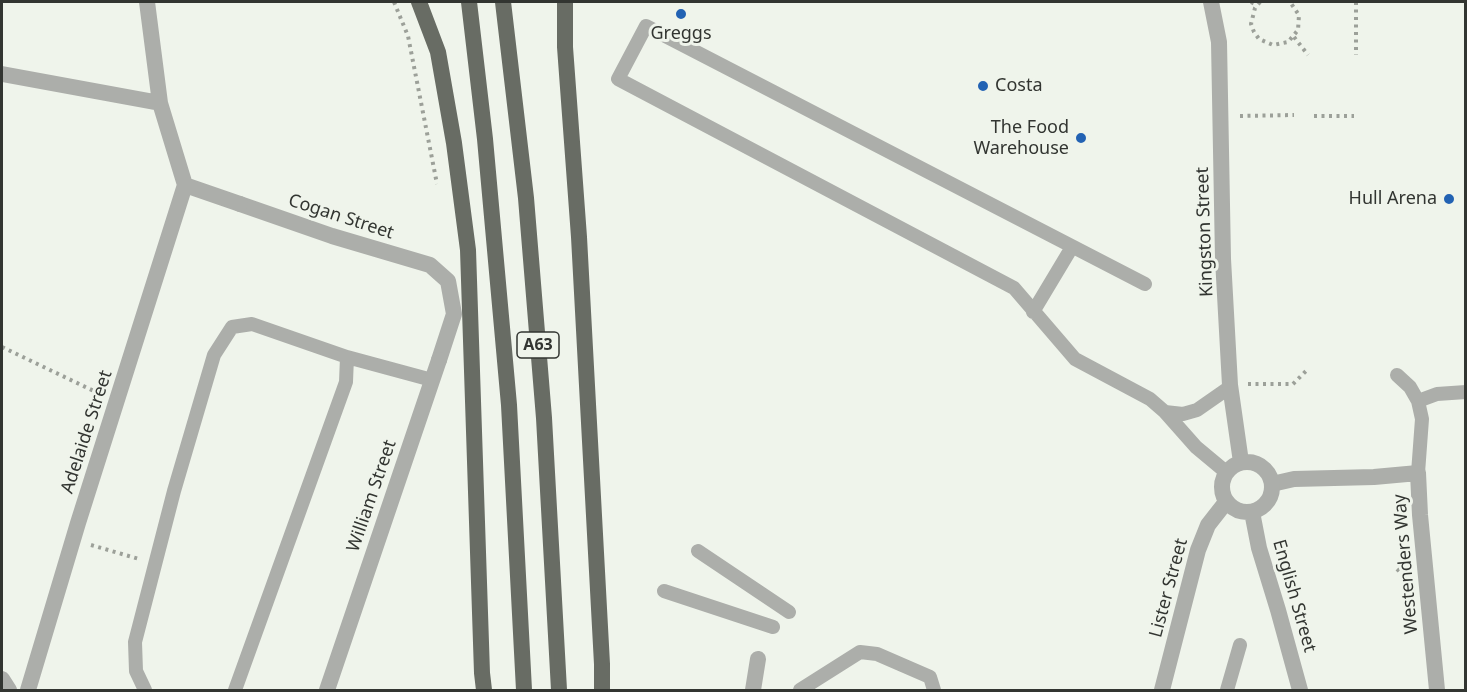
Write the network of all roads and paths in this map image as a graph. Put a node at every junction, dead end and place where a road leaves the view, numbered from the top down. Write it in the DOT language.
graph roads {
  1 [pos="147,2"];
  2 [pos="419,2"];
  3 [pos="470,2"];
  4 [pos="503,2"];
  5 [pos="565,2"];
  6 [pos="1211,2"];
  7 [pos="1251,2"];
  8 [pos="1290,2"];
  9 [pos="1356,2"];
  10 [pos="1259,3"];
  11 [pos="1294,37"];
  12 [pos="1308,55"];
  13 [pos="1356,55"];
  14 [pos="2,74"];
  15 [pos="160,103"];
  16 [pos="1249,115"];
  17 [pos="1294,115"];
  18 [pos="1314,116"];
  19 [pos="1354,116"];
  20 [pos="185,185"];
  21 [pos="1072,247"];
  22 [pos="1145,284"];
  23 [pos="1034,312"];
  24 [pos="454,314"];
  25 [pos="2,346"];
  26 [pos="347,357"];
  27 [pos="1308,369"];
  28 [pos="1397,375"];
  29 [pos="432,380"];
  30 [pos="1230,386"];
  31 [pos="1466,392"];
  32 [pos="1418,401"];
  33 [pos="117,402"];
  34 [pos="1165,412"];
  35 [pos="1241,462"];
  36 [pos="1226,472"];
  37 [pos="1418,473"];
  38 [pos="1272,484"];
  39 [pos="1226,502"];
  40 [pos="1252,513"];
  41 [pos="73,539"];
  42 [pos="698,551"];
  43 [pos="155,564"];
  44 [pos="664,591"];
  45 [pos="789,612"];
  46 [pos="773,627"];
  47 [pos="1240,645"];
  48 [pos="758,659"];
  49 [pos="2,679"];
  50 [pos="238,689"];
  51 [pos="756,689"];
  52 [pos="9,690"];
  53 [pos="28,690"];
  54 [pos="145,690"];
  55 [pos="327,690"];
  56 [pos="484,690"];
  57 [pos="524,690"];
  58 [pos="559,690"];
  59 [pos="602,690"];
  60 [pos="800,690"];
  61 [pos="934,690"];
  62 [pos="1162,690"];
  63 [pos="1227,690"];
  64 [pos="1300,690"];
  65 [pos="1437,690"];
  1 -- 15 [label="street"];
  2 -- 56 [label="highway"];
  3 -- 57 [label="highway, A63"];
  4 -- 58 [label="highway, A63"];
  5 -- 59 [label="highway"];
  6 -- 30 [label="street, Kingston Street"];
  7 -- 10 [label="path"];
  8 -- 11 [label="path"];
  9 -- 13 [label="path"];
  10 -- 11 [label="path"];
  11 -- 12 [label="path"];
  14 -- 15 [label="street"];
  15 -- 20 [label="street"];
  16 -- 17 [label="path"];
  18 -- 19 [label="path"];
  20 -- 24 [label="street, Cogan Street"];
  20 -- 33 [label="street, Adelaide Street"];
  21 -- 22 [label="lane"];
  21 -- 23 [label="lane"];
  21 -- 23 [label="lane"];
  23 -- 34 [label="lane"];
  24 -- 29 [label="street, William Street"];
  25 -- 33 [label="path"];
  26 -- 29 [label="lane"];
  26 -- 43 [label="lane"];
  26 -- 50 [label="lane"];
  27 -- 30 [label="path"];
  28 -- 32 [label="lane"];
  29 -- 55 [label="street, William Street"];
  30 -- 34 [label="lane"];
  30 -- 35 [label="street, Kingston Street"];
  31 -- 32 [label="lane"];
  32 -- 37 [label="lane"];
  33 -- 41 [label="street, Adelaide Street"];
  34 -- 36 [label="lane"];
  35 -- 36 [label="street"];
  35 -- 38 [label="street"];
  36 -- 39 [label="street"];
  37 -- 38 [label="street, Westenders Way"];
  37 -- 65 [label="street, Westenders Way"];
  38 -- 40 [label="street"];
  39 -- 40 [label="street"];
  39 -- 62 [label="street, Lister Street"];
  40 -- 64 [label="street, English Street"];
  41 -- 43 [label="path"];
  41 -- 53 [label="street, Adelaide Street"];
  42 -- 45 [label="lane"];
  43 -- 54 [label="lane"];
  44 -- 46 [label="lane"];
  47 -- 63 [label="lane"];
  48 -- 51 [label="street"];
  49 -- 52 [label="street"];
  60 -- 61 [label="lane"];
}
